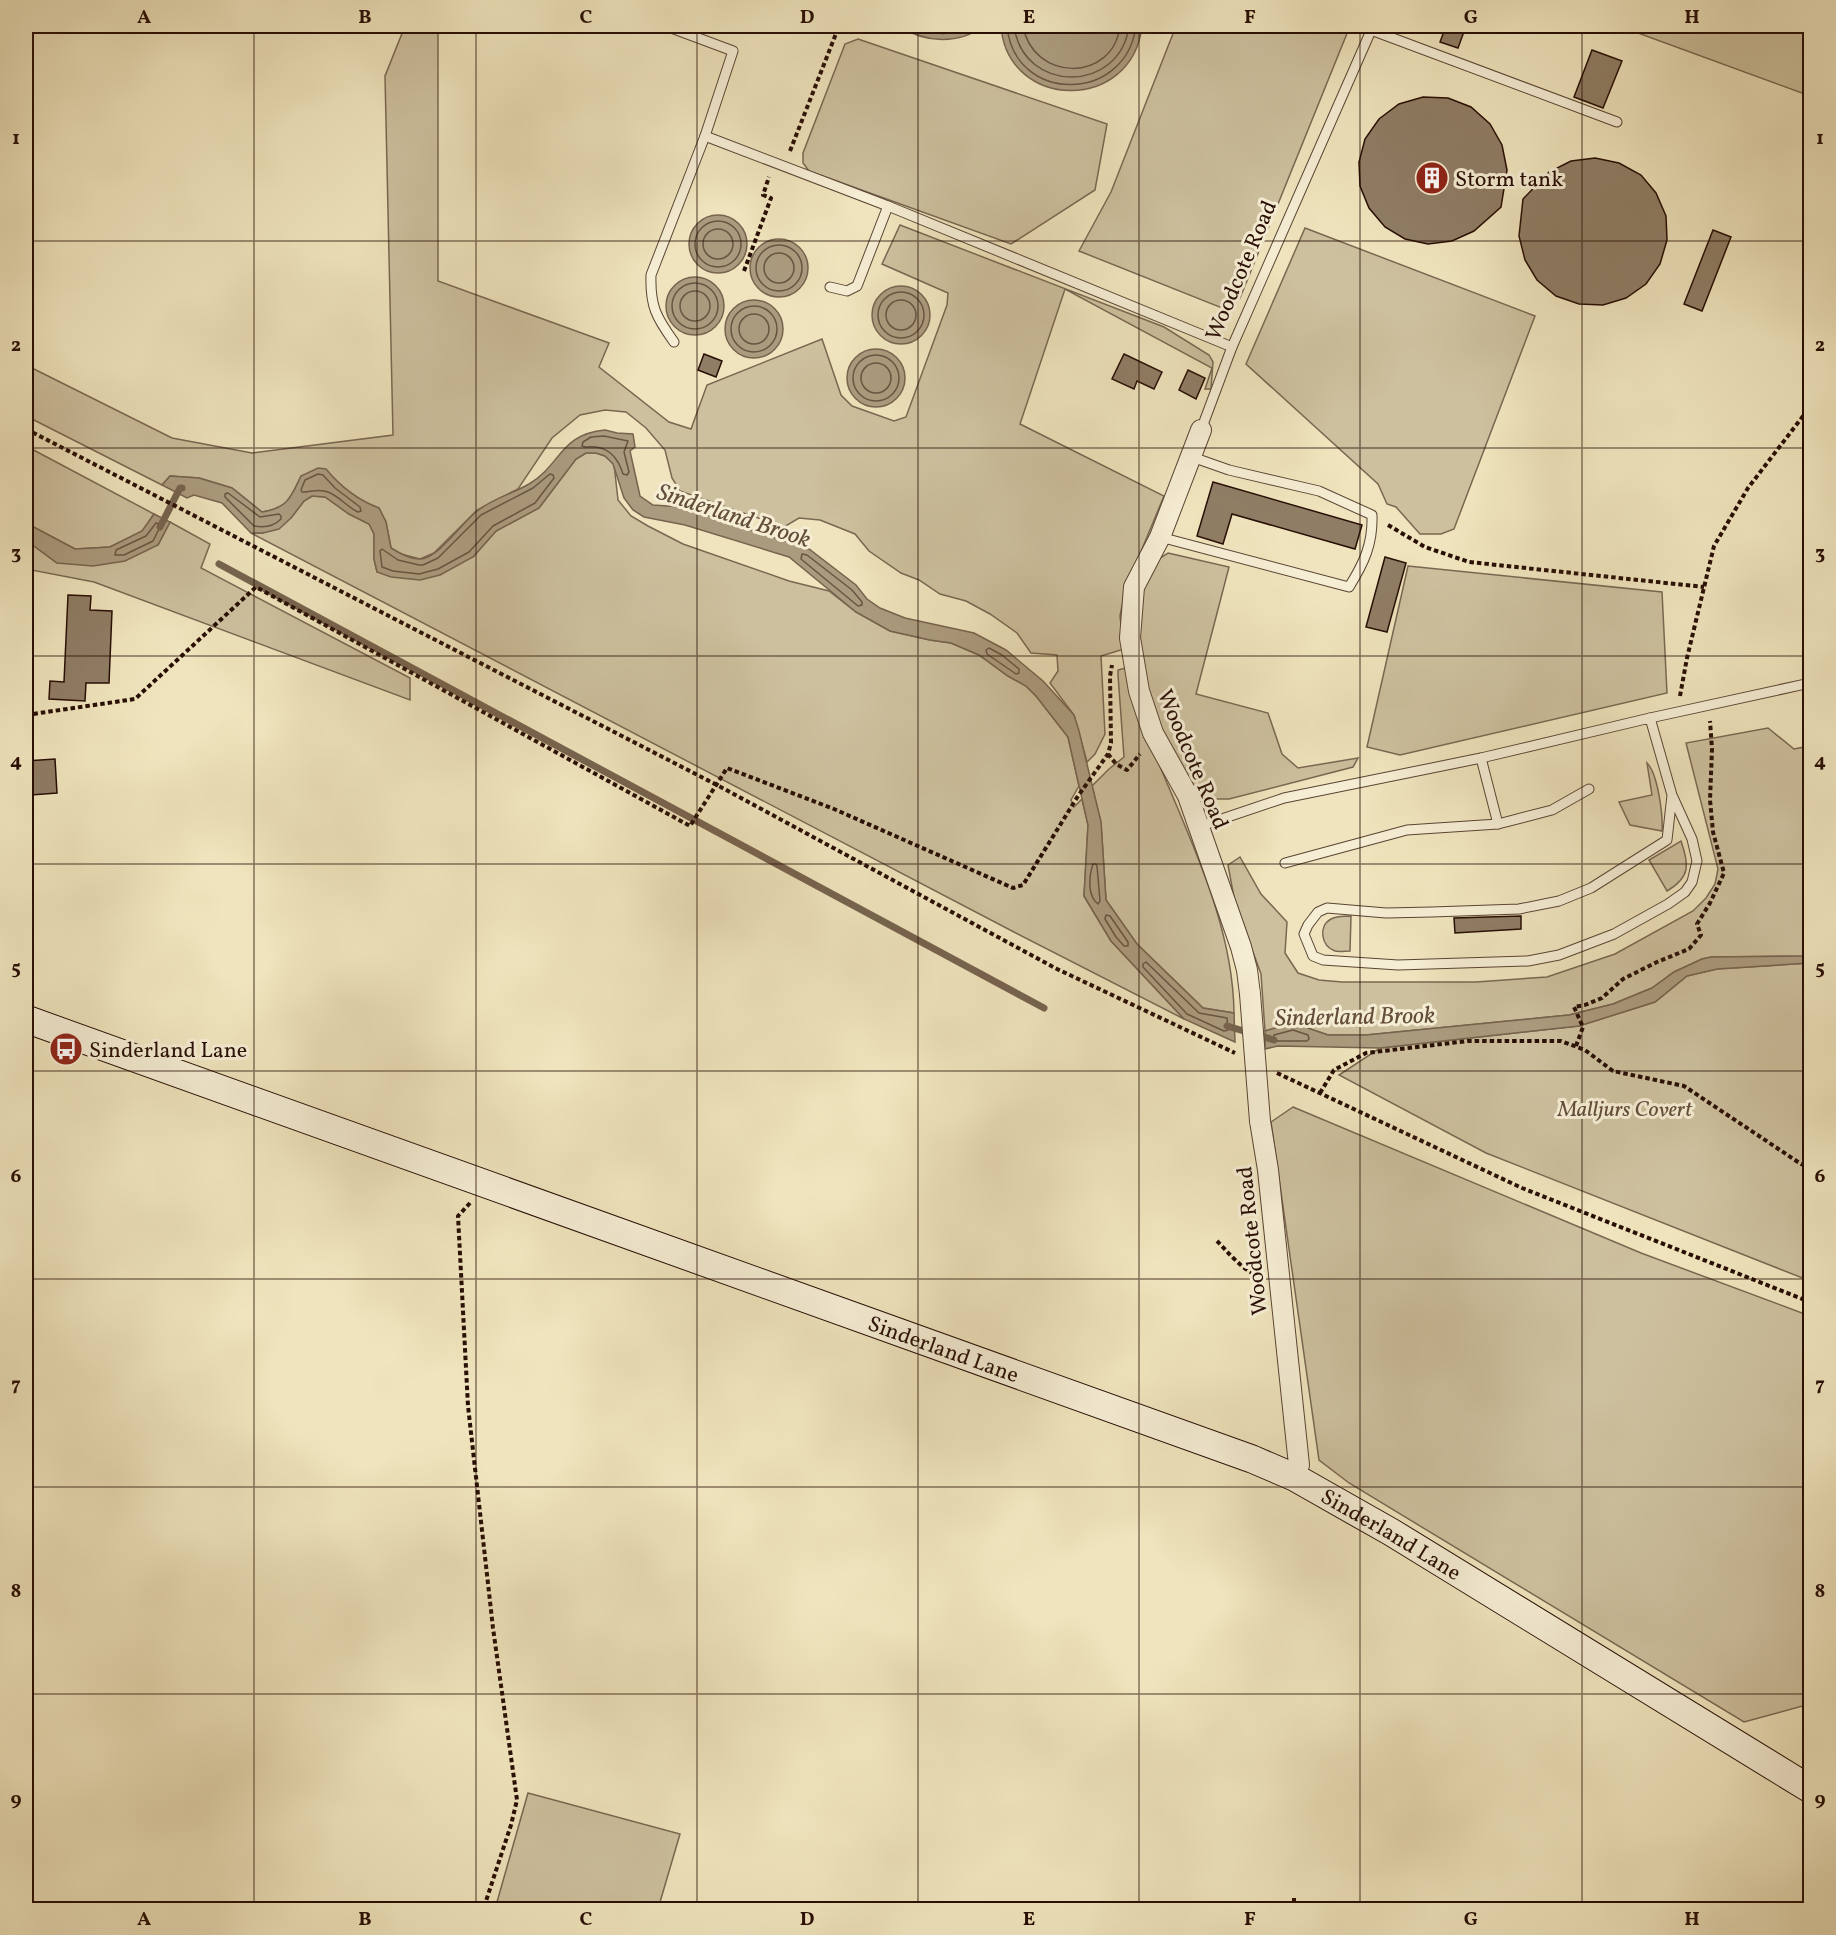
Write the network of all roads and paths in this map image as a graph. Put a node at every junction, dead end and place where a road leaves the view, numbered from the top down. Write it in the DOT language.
graph roads {
  1 [pos="666,26"];
  2 [pos="839,26"];
  3 [pos="1372,28"];
  4 [pos="1617,122"];
  5 [pos="705,135"];
  6 [pos="779,164"];
  7 [pos="888,206"];
  8 [pos="744,272"];
  9 [pos="830,287"];
  10 [pos="674,342"];
  11 [pos="1232,347"];
  12 [pos="1810,406"];
  13 [pos="26,429"];
  14 [pos="1202,430"];
  15 [pos="1192,457"];
  16 [pos="1372,515"];
  17 [pos="1160,537"];
  18 [pos="1704,587"];
  19 [pos="1132,653"];
  20 [pos="1810,683"];
  21 [pos="1680,711"];
  22 [pos="26,715"];
  23 [pos="1650,718"];
  24 [pos="1153,733"];
  25 [pos="1108,754"];
  26 [pos="1481,758"];
  27 [pos="717,785"];
  28 [pos="1588,789"];
  29 [pos="1672,795"];
  30 [pos="31,809"];
  31 [pos="26,814"];
  32 [pos="1498,824"];
  33 [pos="1198,827"];
  34 [pos="1285,863"];
  35 [pos="1574,1007"];
  36 [pos="26,1019"];
  37 [pos="1576,1047"];
  38 [pos="1236,1053"];
  39 [pos="1268,1068"];
  40 [pos="1320,1093"];
  41 [pos="1810,1166"];
  42 [pos="479,1181"];
  43 [pos="1217,1241"];
  44 [pos="1279,1277"];
  45 [pos="1810,1302"];
  46 [pos="1294,1477"];
  47 [pos="1810,1789"];
  48 [pos="1294,1898"];
  49 [pos="483,1910"];
  50 [pos="1294,1910"];
  1 -- 5 [label="lane"];
  2 -- 6 [label="path"];
  3 -- 4 [label="lane"];
  3 -- 11 [label="lane, Woodcote Road"];
  5 -- 6 [label="lane"];
  5 -- 10 [label="lane"];
  6 -- 7 [label="lane"];
  6 -- 8 [label="path"];
  7 -- 9 [label="lane"];
  7 -- 11 [label="lane"];
  11 -- 14 [label="lane, Woodcote Road"];
  12 -- 18 [label="path"];
  13 -- 27 [label="path"];
  14 -- 15 [label="street, Woodcote Road"];
  15 -- 16 [label="lane"];
  15 -- 17 [label="street, Woodcote Road"];
  16 -- 17 [label="lane"];
  16 -- 18 [label="path"];
  17 -- 19 [label="street, Woodcote Road"];
  18 -- 21 [label="path"];
  19 -- 24 [label="street, Woodcote Road"];
  19 -- 25 [label="path"];
  20 -- 21 [label="lane"];
  21 -- 23 [label="lane"];
  22 -- 27 [label="path"];
  23 -- 26 [label="lane"];
  23 -- 29 [label="lane"];
  24 -- 25 [label="path"];
  24 -- 33 [label="street, Woodcote Road"];
  25 -- 27 [label="path"];
  26 -- 32 [label="lane"];
  26 -- 33 [label="lane"];
  27 -- 38 [label="path"];
  28 -- 32 [label="lane"];
  29 -- 29 [label="lane"];
  30 -- 31 [label="path"];
  32 -- 34 [label="lane"];
  33 -- 44 [label="street, Woodcote Road, bridge"];
  35 -- 37 [label="path"];
  36 -- 42 [label="street, Sinderland Lane"];
  37 -- 40 [label="path"];
  37 -- 41 [label="path"];
  39 -- 40 [label="path"];
  40 -- 45 [label="path"];
  42 -- 46 [label="street, Sinderland Lane"];
  42 -- 49 [label="path"];
  43 -- 44 [label="path"];
  44 -- 46 [label="street, Woodcote Road"];
  46 -- 47 [label="street, Sinderland Lane"];
  48 -- 50 [label="path"];
}
